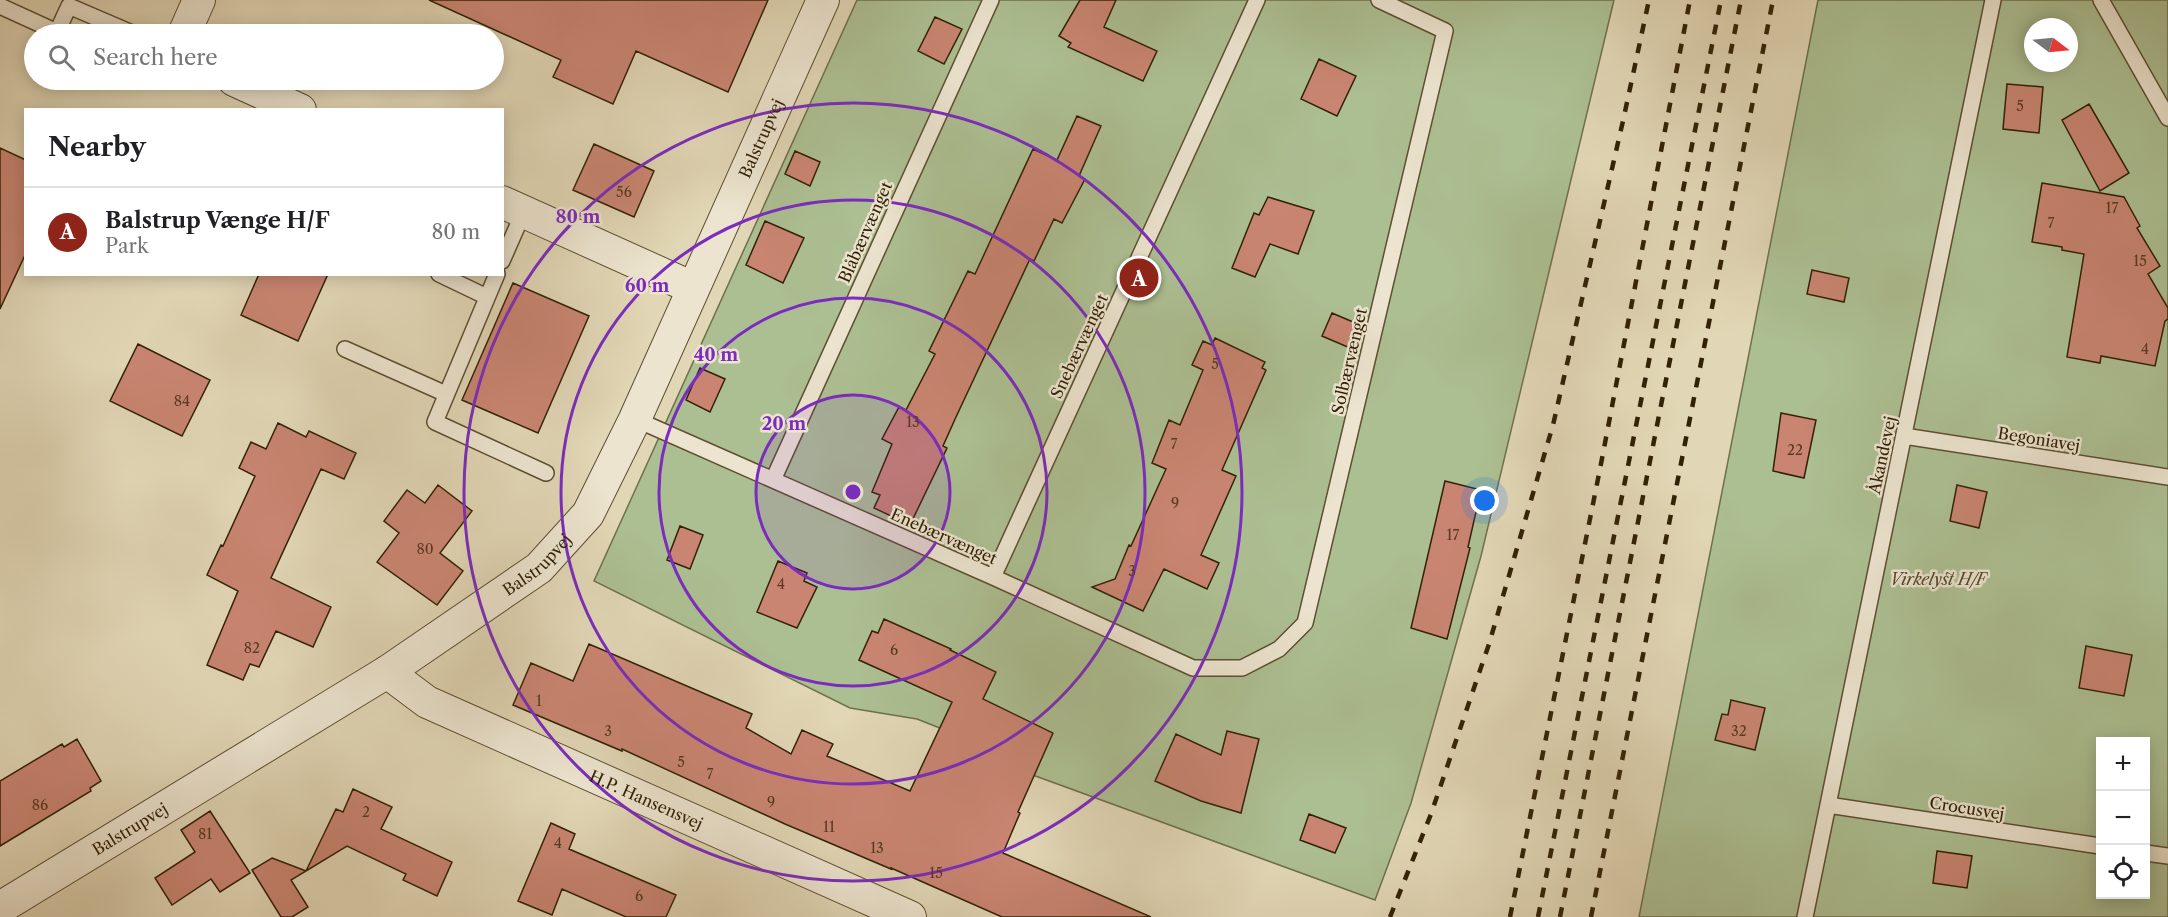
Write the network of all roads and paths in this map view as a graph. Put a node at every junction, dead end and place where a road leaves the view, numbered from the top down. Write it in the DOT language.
graph roads {
  1 [pos="199,0"];
  2 [pos="823,0"];
  3 [pos="990,0"];
  4 [pos="1257,0"];
  5 [pos="1379,0"];
  6 [pos="1994,0"];
  7 [pos="2101,0"];
  8 [pos="70,3"];
  9 [pos="0,6"];
  10 [pos="39,24"];
  11 [pos="61,24"];
  12 [pos="113,24"];
  13 [pos="188,24"];
  14 [pos="256,90"];
  15 [pos="296,108"];
  16 [pos="2168,118"];
  17 [pos="513,206"];
  18 [pos="504,251"];
  19 [pos="443,276"];
  20 [pos="496,276"];
  21 [pos="693,288"];
  22 [pos="487,297"];
  23 [pos="345,349"];
  24 [pos="446,394"];
  25 [pos="634,419"];
  26 [pos="1904,436"];
  27 [pos="546,473"];
  28 [pos="2168,477"];
  29 [pos="773,480"];
  30 [pos="993,577"];
  31 [pos="1242,668"];
  32 [pos="387,672"];
  33 [pos="1828,805"];
  34 [pos="2096,845"];
  35 [pos="2150,854"];
  36 [pos="2168,856"];
  37 [pos="0,908"];
  38 [pos="910,917"];
  39 [pos="1805,917"];
  1 -- 13 [label="street"];
  2 -- 21 [label="street, Balstrupvej"];
  3 -- 29 [label="lane, Blåbærvænget"];
  4 -- 30 [label="lane, Snebærvænget"];
  5 -- 31 [label="lane, Solbærvænget"];
  6 -- 26 [label="lane, Åkandevej"];
  7 -- 16 [label="lane"];
  8 -- 11 [label="lane"];
  8 -- 12 [label="lane"];
  9 -- 10 [label="lane"];
  14 -- 15 [label="street"];
  17 -- 18 [label="lane"];
  17 -- 21 [label="street"];
  19 -- 22 [label="lane"];
  20 -- 22 [label="lane"];
  21 -- 25 [label="street, Balstrupvej"];
  22 -- 24 [label="lane"];
  23 -- 24 [label="lane"];
  24 -- 27 [label="lane"];
  25 -- 29 [label="lane, Enebærvænget"];
  25 -- 32 [label="street, Balstrupvej"];
  26 -- 28 [label="lane, Begoniavej"];
  26 -- 33 [label="lane, Åkandevej"];
  29 -- 30 [label="lane, Enebærvænget"];
  30 -- 31 [label="lane, Enebærvænget"];
  32 -- 37 [label="street, Balstrupvej"];
  32 -- 38 [label="street, H.P. Hansensvej"];
  33 -- 34 [label="lane, Crocusvej"];
  33 -- 39 [label="lane, Åkandevej"];
  35 -- 36 [label="lane"];
}
